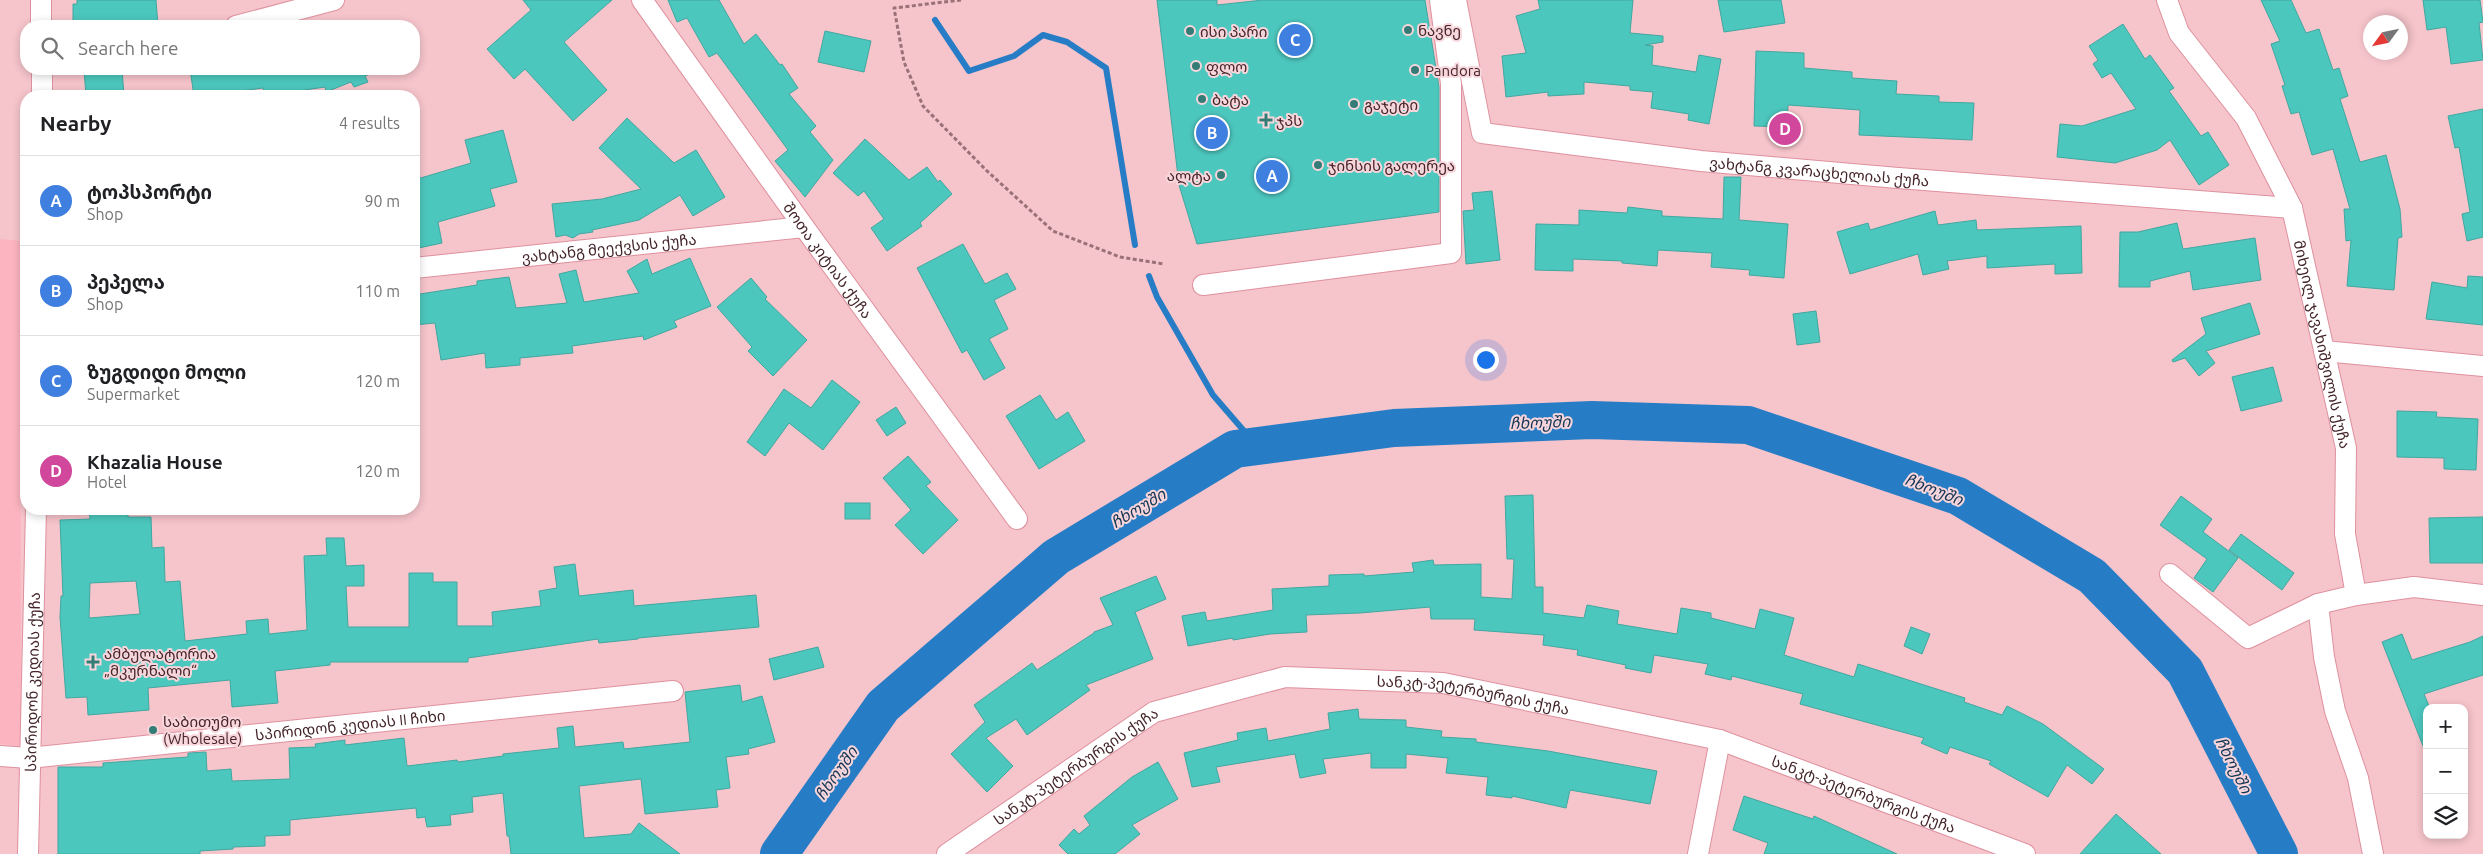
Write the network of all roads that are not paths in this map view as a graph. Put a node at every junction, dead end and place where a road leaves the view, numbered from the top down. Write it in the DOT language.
graph roads {
  1 [pos="41,0"];
  2 [pos="334,0"];
  3 [pos="642,0"];
  4 [pos="1440,0"];
  5 [pos="1456,0"];
  6 [pos="2167,0"];
  7 [pos="42,20"];
  8 [pos="259,20"];
  9 [pos="42,75"];
  10 [pos="42,90"];
  11 [pos="2292,208"];
  12 [pos="804,228"];
  13 [pos="420,267"];
  14 [pos="1203,285"];
  15 [pos="2324,351"];
  16 [pos="2483,366"];
  17 [pos="36,515"];
  18 [pos="1017,519"];
  19 [pos="2170,574"];
  20 [pos="2356,595"];
  21 [pos="2483,595"];
  22 [pos="2318,604"];
  23 [pos="673,691"];
  24 [pos="1720,740"];
  25 [pos="0,756"];
  26 [pos="29,758"];
  27 [pos="28,854"];
  28 [pos="947,854"];
  29 [pos="1698,854"];
  30 [pos="2025,854"];
  31 [pos="2373,854"];
  1 -- 7 [label="street"];
  2 -- 8 [label="street"];
  3 -- 12 [label="street, შოთა კიტიას ქუჩა"];
  4 -- 14 [label="street"];
  5 -- 11 [label="street, ვახტანგ კვარაცხელიას ქუჩა"];
  6 -- 11 [label="street, მიხეილ ჯავახიშვილის ქუჩა"];
  9 -- 10 [label="street"];
  11 -- 15 [label="street, მიხეილ ჯავახიშვილის ქუჩა"];
  12 -- 13 [label="street, ვახტანგ მეექვსის ქუჩა"];
  12 -- 18 [label="street, შოთა კიტიას ქუჩა"];
  15 -- 16 [label="street"];
  15 -- 20 [label="street, მიხეილ ჯავახიშვილის ქუჩა"];
  17 -- 26 [label="street, სპირიდონ კედიას ქუჩა"];
  19 -- 22 [label="street"];
  20 -- 21 [label="street"];
  20 -- 22 [label="street"];
  22 -- 31 [label="street"];
  23 -- 26 [label="street, სპირიდონ კედიას II ჩიხი"];
  24 -- 28 [label="street, სანკტ-პეტერბურგის ქუჩა"];
  24 -- 29 [label="street"];
  24 -- 30 [label="street, სანკტ-პეტერბურგის ქუჩა"];
  25 -- 26 [label="street, სპირიდონ კედიას II ჩიხი"];
  26 -- 27 [label="street, სპირიდონ კედიას ქუჩა"];
}
